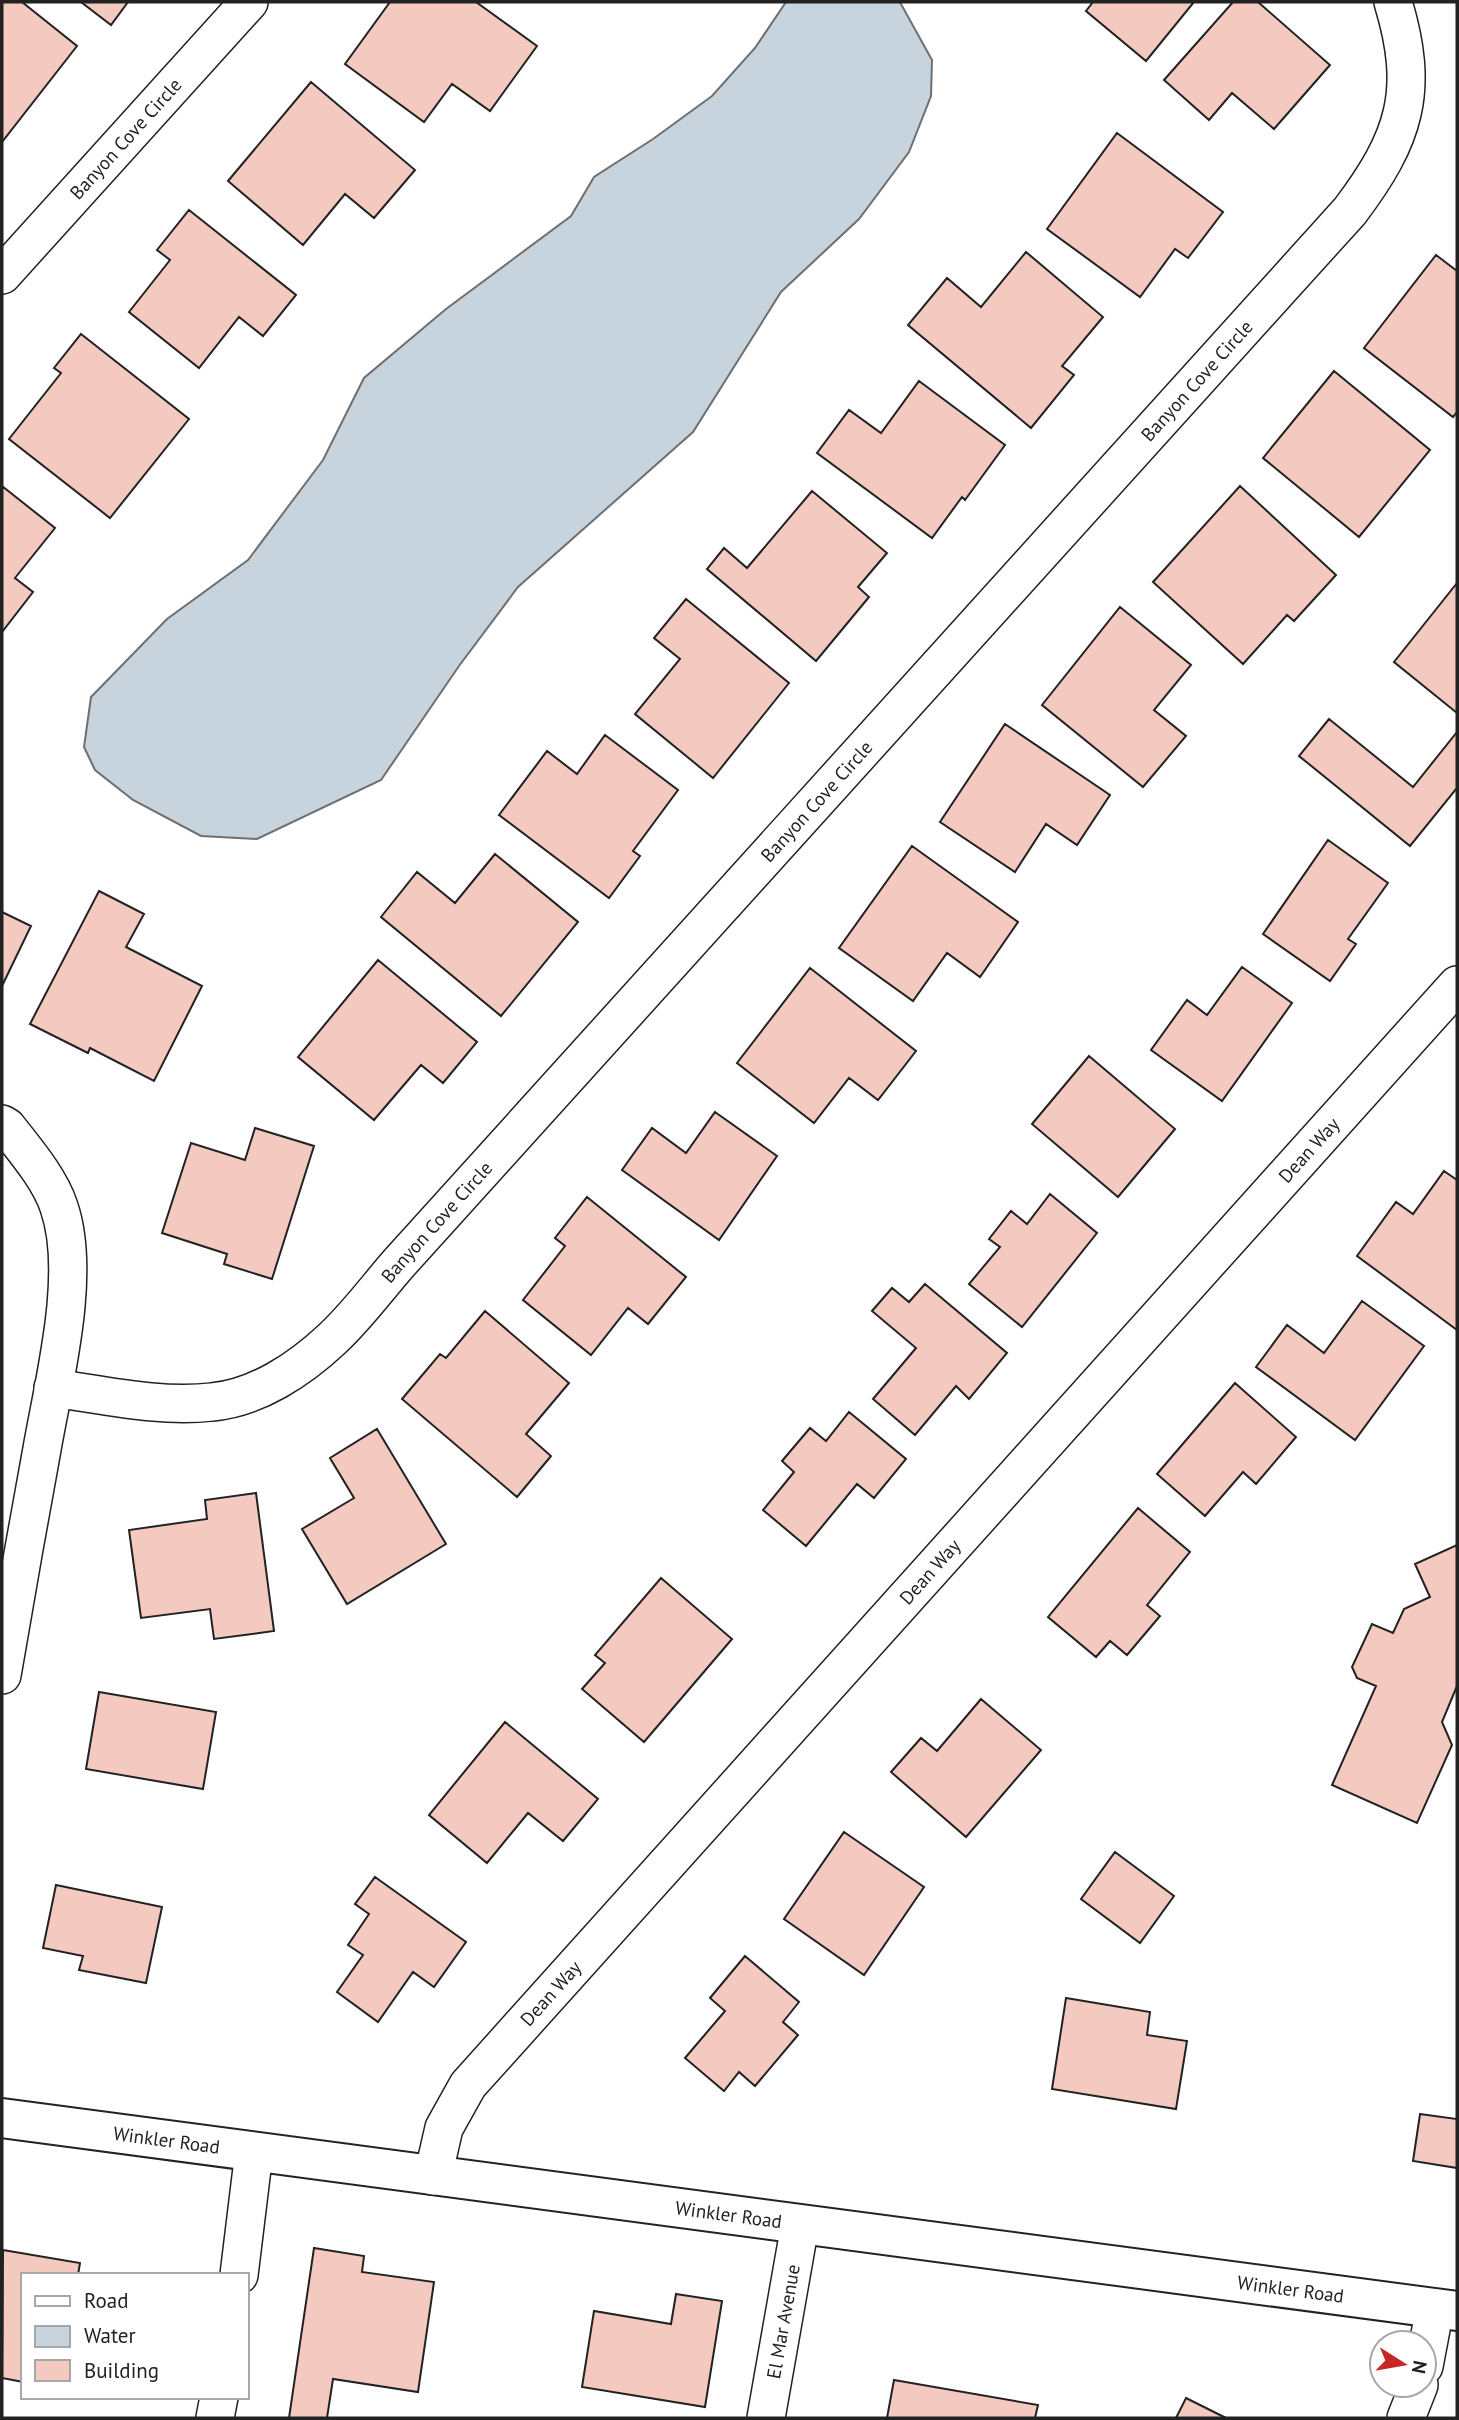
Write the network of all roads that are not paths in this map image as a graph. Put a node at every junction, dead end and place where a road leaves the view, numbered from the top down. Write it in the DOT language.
graph roads {
  1 [pos="249,2"];
  2 [pos="1393,2"];
  3 [pos="2,275"];
  4 [pos="1457,985"];
  5 [pos="2,1124"];
  6 [pos="53,1388"];
  7 [pos="2,1675"];
  8 [pos="2,2118"];
  9 [pos="254,2152"];
  10 [pos="433,2176"];
  11 [pos="800,2225"];
  12 [pos="239,2273"];
  13 [pos="1446,2310"];
  14 [pos="1438,2330"];
  15 [pos="219,2399"];
  16 [pos="1413,2399"];
  17 [pos="215,2418"];
  18 [pos="766,2418"];
  19 [pos="1406,2418"];
  1 -- 3 [label="street, Banyon Cove Circle"];
  2 -- 6 [label="street, Banyon Cove Circle"];
  4 -- 10 [label="street, Dean Way"];
  5 -- 6 [label="street"];
  6 -- 7 [label="street"];
  8 -- 9 [label="street, Winkler Road"];
  9 -- 10 [label="street, Winkler Road"];
  9 -- 12 [label="street"];
  10 -- 11 [label="street, Winkler Road"];
  11 -- 13 [label="street, Winkler Road"];
  11 -- 18 [label="street, El Mar Avenue"];
  13 -- 14 [label="street"];
  15 -- 17 [label="street"];
  16 -- 19 [label="street"];
}
